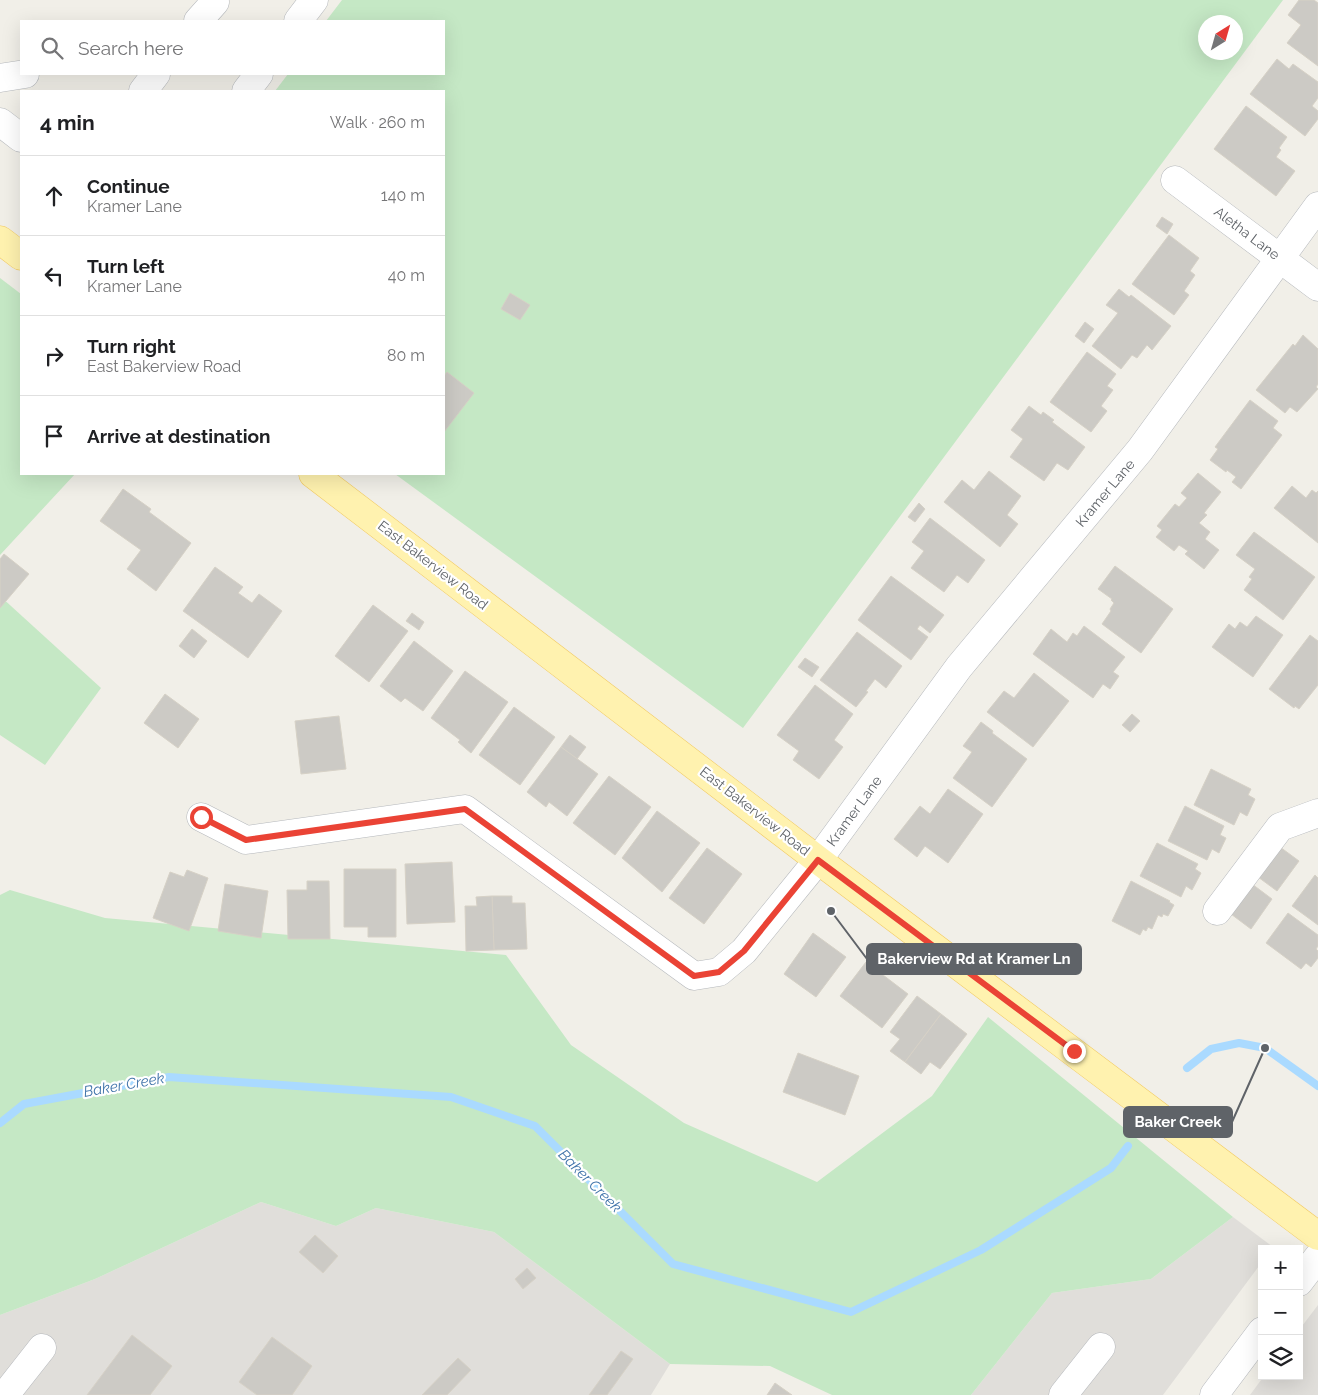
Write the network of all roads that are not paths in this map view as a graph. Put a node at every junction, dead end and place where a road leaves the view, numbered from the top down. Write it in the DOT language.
graph roads {
  1 [pos="214,0"];
  2 [pos="199,20"];
  3 [pos="20,75"];
  4 [pos="155,75"];
  5 [pos="258,75"];
  6 [pos="0,78"];
  7 [pos="144,90"];
  8 [pos="247,90"];
  9 [pos="0,122"];
  10 [pos="20,137"];
  11 [pos="1175,180"];
  12 [pos="1318,206"];
  13 [pos="0,240"];
  14 [pos="20,255"];
  15 [pos="1280,259"];
  16 [pos="1318,287"];
  17 [pos="314,475"];
  18 [pos="1318,813"];
  19 [pos="201,817"];
  20 [pos="818,860"];
  21 [pos="1217,911"];
  22 [pos="1318,1236"];
  23 [pos="1318,1257"];
  24 [pos="1303,1277"];
  25 [pos="1259,1335"];
  26 [pos="1102,1347"];
  27 [pos="42,1348"];
  28 [pos="6,1395"];
  29 [pos="1063,1395"];
  30 [pos="1214,1395"];
  1 -- 2 [label="street"];
  3 -- 6 [label="street"];
  4 -- 7 [label="street"];
  5 -- 8 [label="street"];
  9 -- 10 [label="street"];
  11 -- 15 [label="street, Aletha Lane"];
  12 -- 15 [label="street, Kramer Lane"];
  13 -- 14 [label="main road"];
  15 -- 16 [label="street, Aletha Lane"];
  15 -- 20 [label="street, Kramer Lane"];
  17 -- 20 [label="main road, East Bakerview Road"];
  18 -- 21 [label="street"];
  19 -- 20 [label="street, Kramer Lane"];
  20 -- 22 [label="main road, East Bakerview Road"];
  23 -- 24 [label="street"];
  25 -- 30 [label="street"];
  26 -- 29 [label="street"];
  27 -- 28 [label="street"];
}
